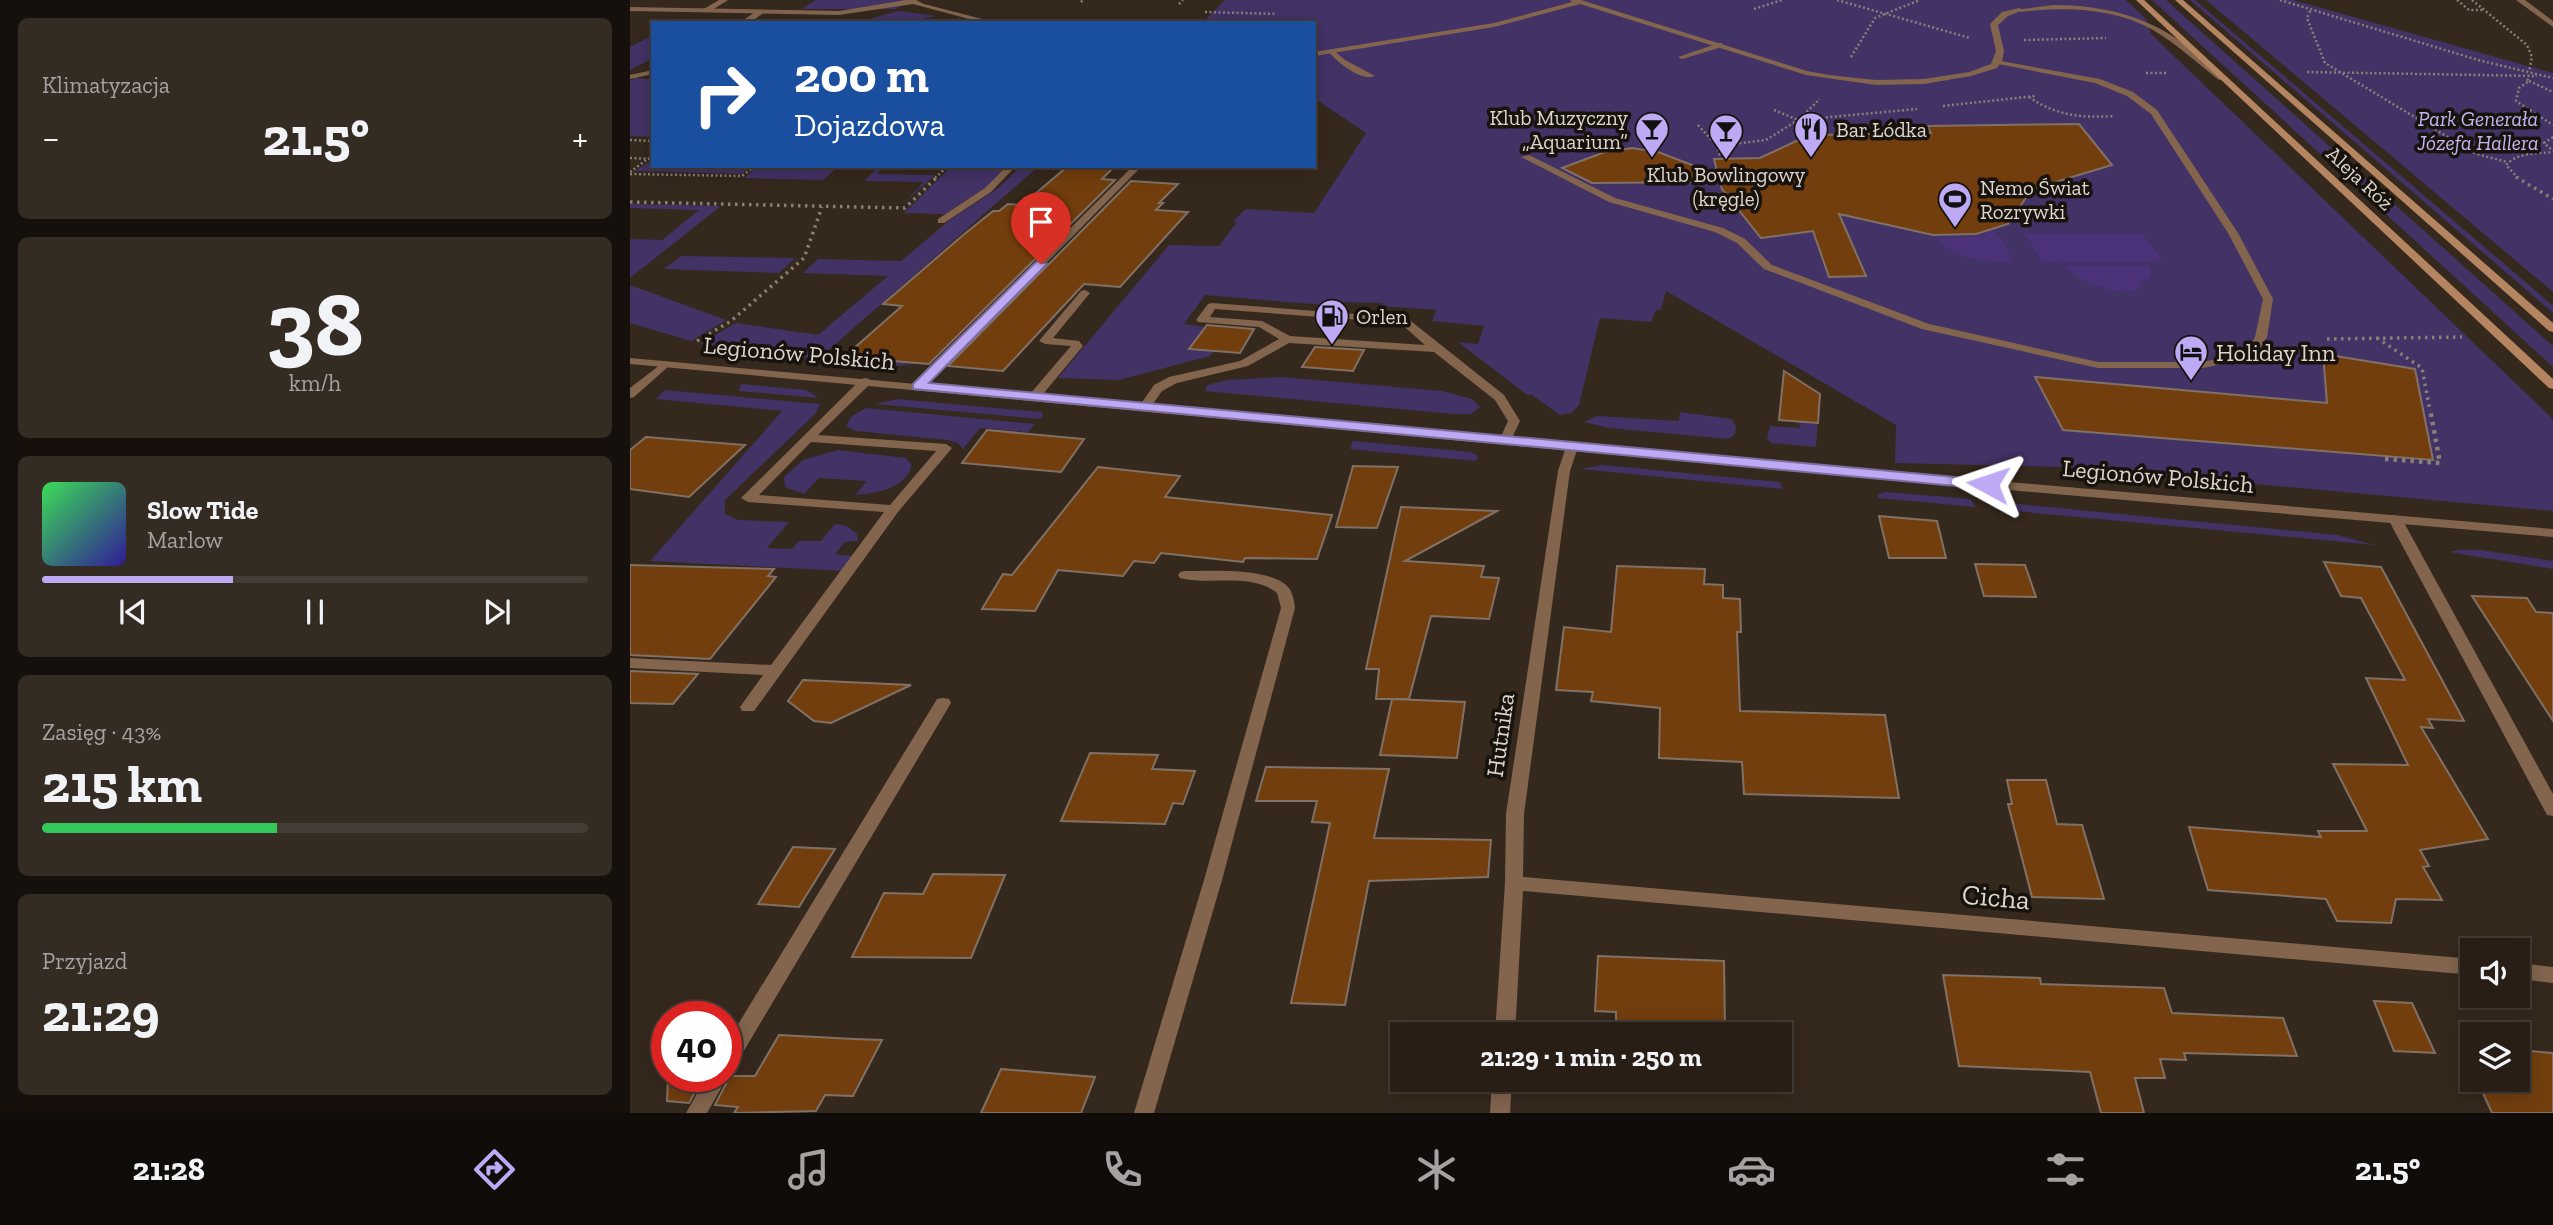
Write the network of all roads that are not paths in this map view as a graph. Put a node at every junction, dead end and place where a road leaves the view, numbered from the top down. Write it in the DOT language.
graph roads {
  1 [pos="724,0"];
  2 [pos="2140,0"];
  3 [pos="2179,0"];
  4 [pos="2520,0"];
  5 [pos="912,1"];
  6 [pos="1577,1"];
  7 [pos="630,9"];
  8 [pos="706,10"];
  9 [pos="761,12"];
  10 [pos="746,21"];
  11 [pos="987,21"];
  12 [pos="2553,25"];
  13 [pos="1719,45"];
  14 [pos="1332,51"];
  15 [pos="1317,53"];
  16 [pos="1682,57"];
  17 [pos="1998,62"];
  18 [pos="651,72"];
  19 [pos="1371,76"];
  20 [pos="630,77"];
  21 [pos="2234,87"];
  22 [pos="1526,157"];
  23 [pos="1010,168"];
  24 [pos="1136,168"];
  25 [pos="941,221"];
  26 [pos="1085,293"];
  27 [pos="2553,329"];
  28 [pos="1287,339"];
  29 [pos="1437,349"];
  30 [pos="633,360"];
  31 [pos="665,364"];
  32 [pos="865,382"];
  33 [pos="2553,385"];
  34 [pos="918,386"];
  35 [pos="630,394"];
  36 [pos="1034,397"];
  37 [pos="1144,408"];
  38 [pos="808,438"];
  39 [pos="1505,441"];
  40 [pos="1572,447"];
  41 [pos="893,509"];
  42 [pos="2395,519"];
  43 [pos="2553,533"];
  44 [pos="1185,575"];
  45 [pos="630,663"];
  46 [pos="775,670"];
  47 [pos="943,703"];
  48 [pos="748,707"];
  49 [pos="2553,810"];
  50 [pos="1514,883"];
  51 [pos="2460,966"];
  52 [pos="2530,972"];
  53 [pos="2553,975"];
  54 [pos="1506,1022"];
  55 [pos="742,1036"];
  56 [pos="708,1092"];
  57 [pos="1501,1092"];
  58 [pos="696,1113"];
  59 [pos="1144,1113"];
  60 [pos="1500,1113"];
  1 -- 8 [label="street"];
  2 -- 21 [label="main road, Aleja Róż"];
  3 -- 27 [label="main road, Aleja Róż"];
  4 -- 12 [label="street"];
  5 -- 9 [label="street"];
  5 -- 11 [label="street"];
  6 -- 13 [label="street"];
  6 -- 14 [label="street"];
  7 -- 8 [label="street"];
  8 -- 9 [label="street"];
  9 -- 10 [label="street"];
  13 -- 16 [label="street"];
  13 -- 17 [label="street"];
  14 -- 15 [label="street"];
  14 -- 19 [label="street"];
  17 -- 21 [label="street"];
  17 -- 22 [label="street"];
  18 -- 20 [label="street"];
  21 -- 33 [label="main road, Aleja Róż"];
  23 -- 25 [label="street"];
  24 -- 34 [label="street"];
  26 -- 36 [label="street"];
  28 -- 29 [label="street"];
  28 -- 29 [label="street"];
  28 -- 37 [label="street"];
  29 -- 39 [label="street"];
  30 -- 31 [label="street, Legionów Polskich"];
  31 -- 32 [label="street, Legionów Polskich"];
  31 -- 35 [label="street"];
  32 -- 34 [label="street, Legionów Polskich"];
  32 -- 38 [label="street"];
  34 -- 36 [label="street, Legionów Polskich"];
  36 -- 37 [label="street, Legionów Polskich"];
  37 -- 39 [label="street, Legionów Polskich"];
  38 -- 41 [label="street"];
  38 -- 41 [label="street"];
  39 -- 40 [label="street, Legionów Polskich"];
  40 -- 42 [label="street, Legionów Polskich"];
  40 -- 50 [label="street, Hutnika"];
  41 -- 46 [label="street"];
  42 -- 43 [label="street, Legionów Polskich"];
  42 -- 49 [label="street"];
  44 -- 59 [label="street"];
  45 -- 46 [label="street"];
  46 -- 48 [label="street"];
  47 -- 55 [label="street"];
  50 -- 51 [label="street, Cicha"];
  50 -- 54 [label="street, Hutnika"];
  52 -- 53 [label="street"];
  56 -- 58 [label="street"];
  57 -- 60 [label="street"];
}
